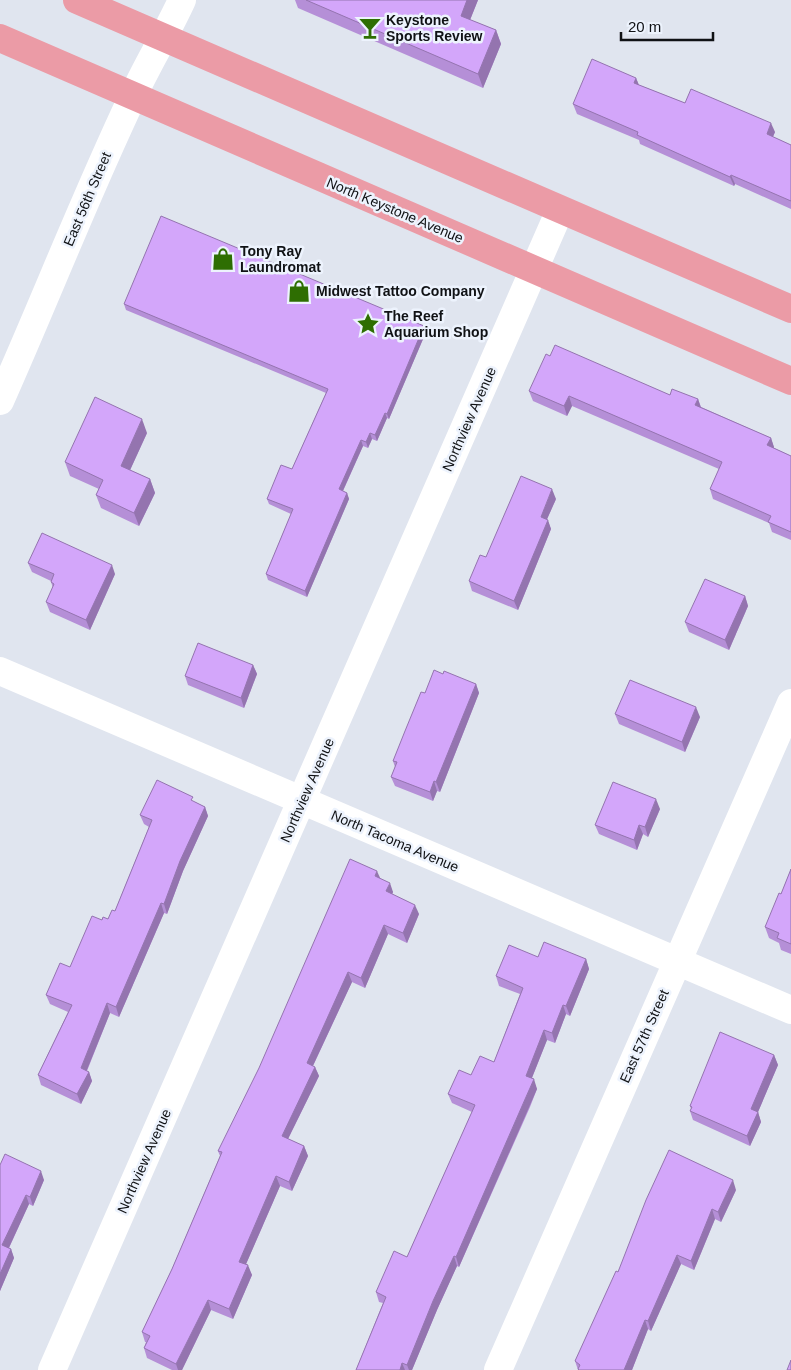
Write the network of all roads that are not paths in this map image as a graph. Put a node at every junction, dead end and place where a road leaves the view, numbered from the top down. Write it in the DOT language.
graph roads {
  1 [pos="77,0"];
  2 [pos="182,0"];
  3 [pos="0,38"];
  4 [pos="164,38"];
  5 [pos="132,96"];
  6 [pos="560,210"];
  7 [pos="534,270"];
  8 [pos="791,309"];
  9 [pos="791,381"];
  10 [pos="0,401"];
  11 [pos="0,671"];
  12 [pos="791,703"];
  13 [pos="302,802"];
  14 [pos="677,961"];
  15 [pos="791,1010"];
  16 [pos="52,1370"];
  17 [pos="498,1370"];
  1 -- 4 [label="main road"];
  2 -- 4 [label="street, East 56th Street"];
  3 -- 5 [label="main road, North Keystone Avenue"];
  4 -- 5 [label="street, East 56th Street"];
  4 -- 6 [label="main road"];
  5 -- 7 [label="main road, North Keystone Avenue"];
  5 -- 10 [label="street, East 56th Street"];
  6 -- 7 [label="street, Northview Avenue"];
  6 -- 8 [label="main road"];
  7 -- 9 [label="main road, North Keystone Avenue"];
  7 -- 13 [label="street, Northview Avenue"];
  11 -- 13 [label="street, North Tacoma Avenue"];
  12 -- 14 [label="street, East 57th Street"];
  13 -- 14 [label="street, North Tacoma Avenue"];
  13 -- 16 [label="street, Northview Avenue"];
  14 -- 15 [label="street, North Tacoma Avenue"];
  14 -- 17 [label="street, East 57th Street"];
}
